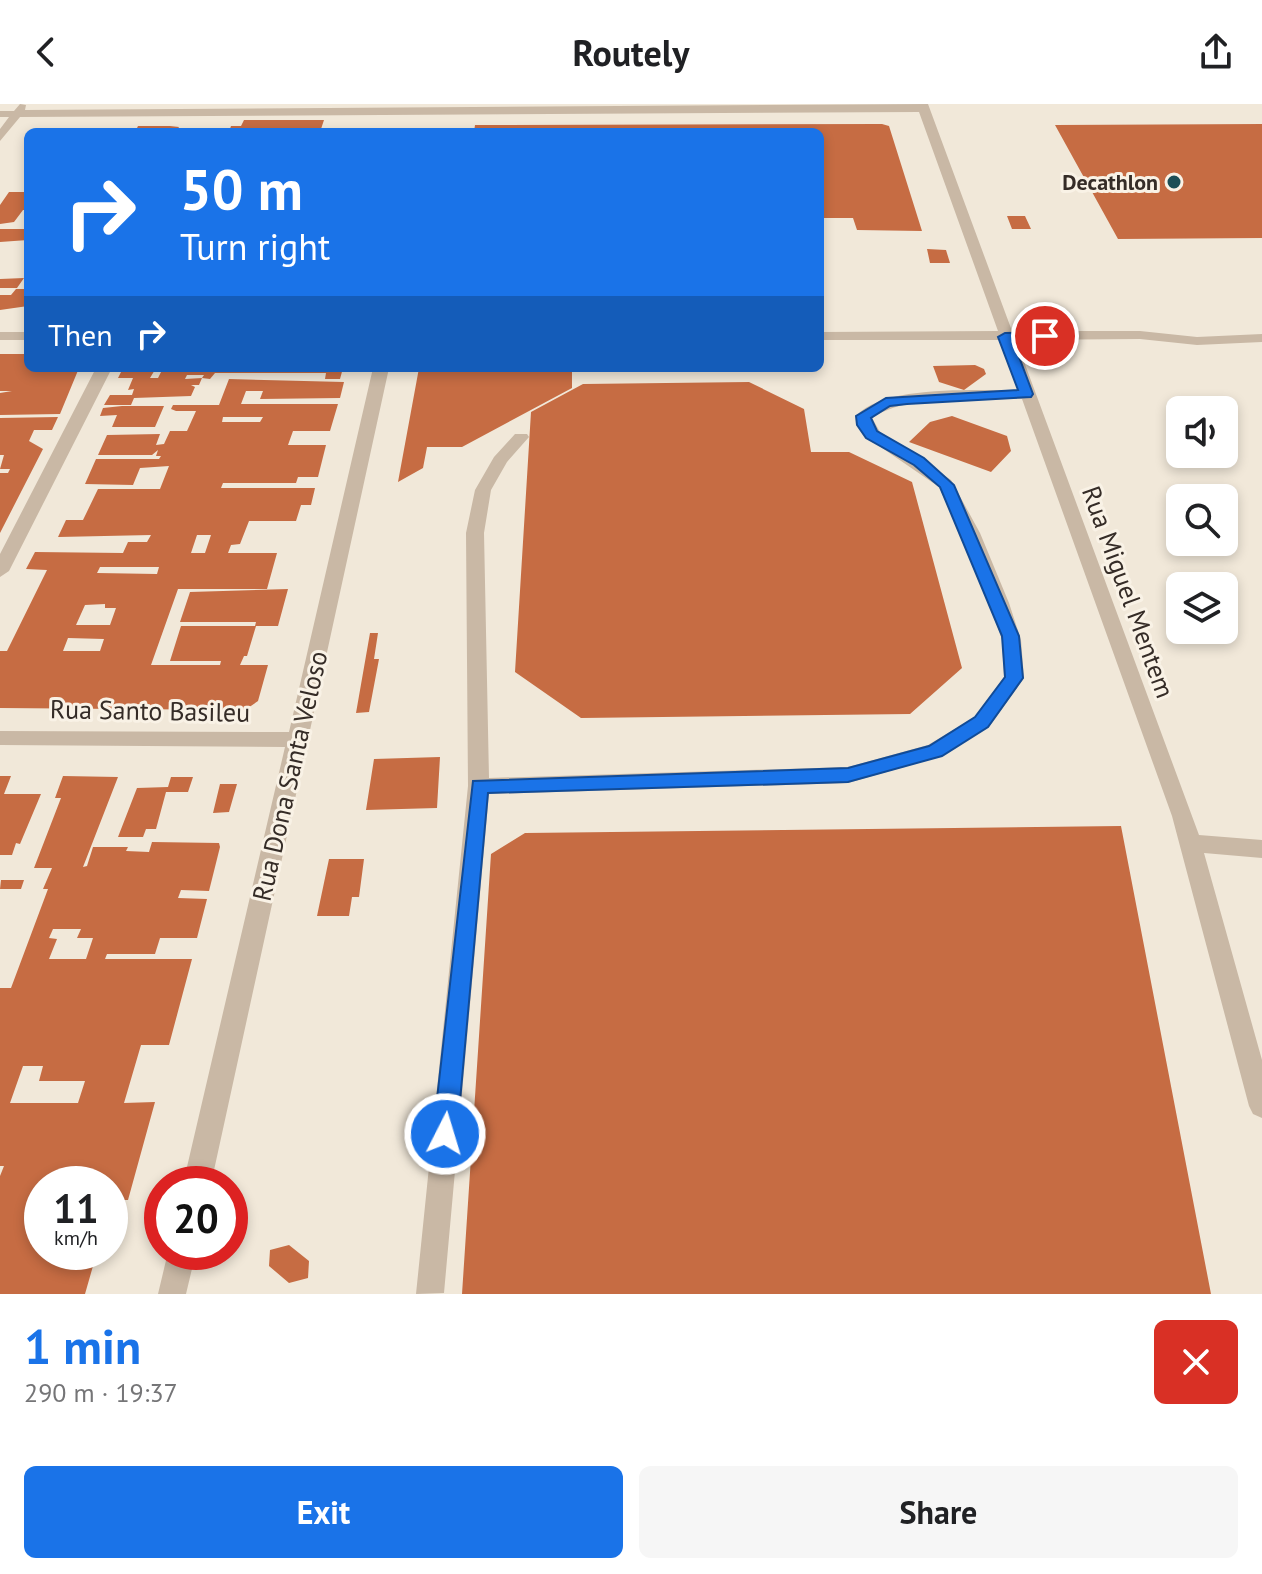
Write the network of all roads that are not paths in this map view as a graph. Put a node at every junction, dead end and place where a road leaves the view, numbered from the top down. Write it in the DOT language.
graph roads {
  1 [pos="923,107"];
  2 [pos="21,109"];
  3 [pos="436,113"];
  4 [pos="0,114"];
  5 [pos="0,137"];
  6 [pos="0,336"];
  7 [pos="24,336"];
  8 [pos="824,336"];
  9 [pos="1005,337"];
  10 [pos="1262,338"];
  11 [pos="102,372"];
  12 [pos="380,372"];
  13 [pos="1026,394"];
  14 [pos="521,437"];
  15 [pos="0,571"];
  16 [pos="0,738"];
  17 [pos="299,740"];
  18 [pos="479,786"];
  19 [pos="1191,843"];
  20 [pos="1262,849"];
  21 [pos="1262,1106"];
  22 [pos="201,1166"];
  23 [pos="178,1270"];
  24 [pos="430,1293"];
  25 [pos="172,1294"];
  1 -- 3 [label="street"];
  1 -- 9 [label="street, Rua Miguel Mentem"];
  2 -- 3 [label="street"];
  2 -- 4 [label="street"];
  2 -- 5 [label="street"];
  6 -- 7 [label="street"];
  8 -- 9 [label="street"];
  9 -- 10 [label="street"];
  9 -- 13 [label="street, Rua Miguel Mentem"];
  11 -- 15 [label="street"];
  12 -- 17 [label="street, Rua Dona Santa Veloso"];
  13 -- 18 [label="street"];
  13 -- 19 [label="street, Rua Miguel Mentem"];
  14 -- 18 [label="street"];
  16 -- 17 [label="street, Rua Santo Basileu"];
  17 -- 22 [label="street, Rua Dona Santa Veloso"];
  18 -- 24 [label="street"];
  19 -- 20 [label="street"];
  19 -- 21 [label="street, Rua Miguel Mentem"];
  23 -- 25 [label="street"];
}
